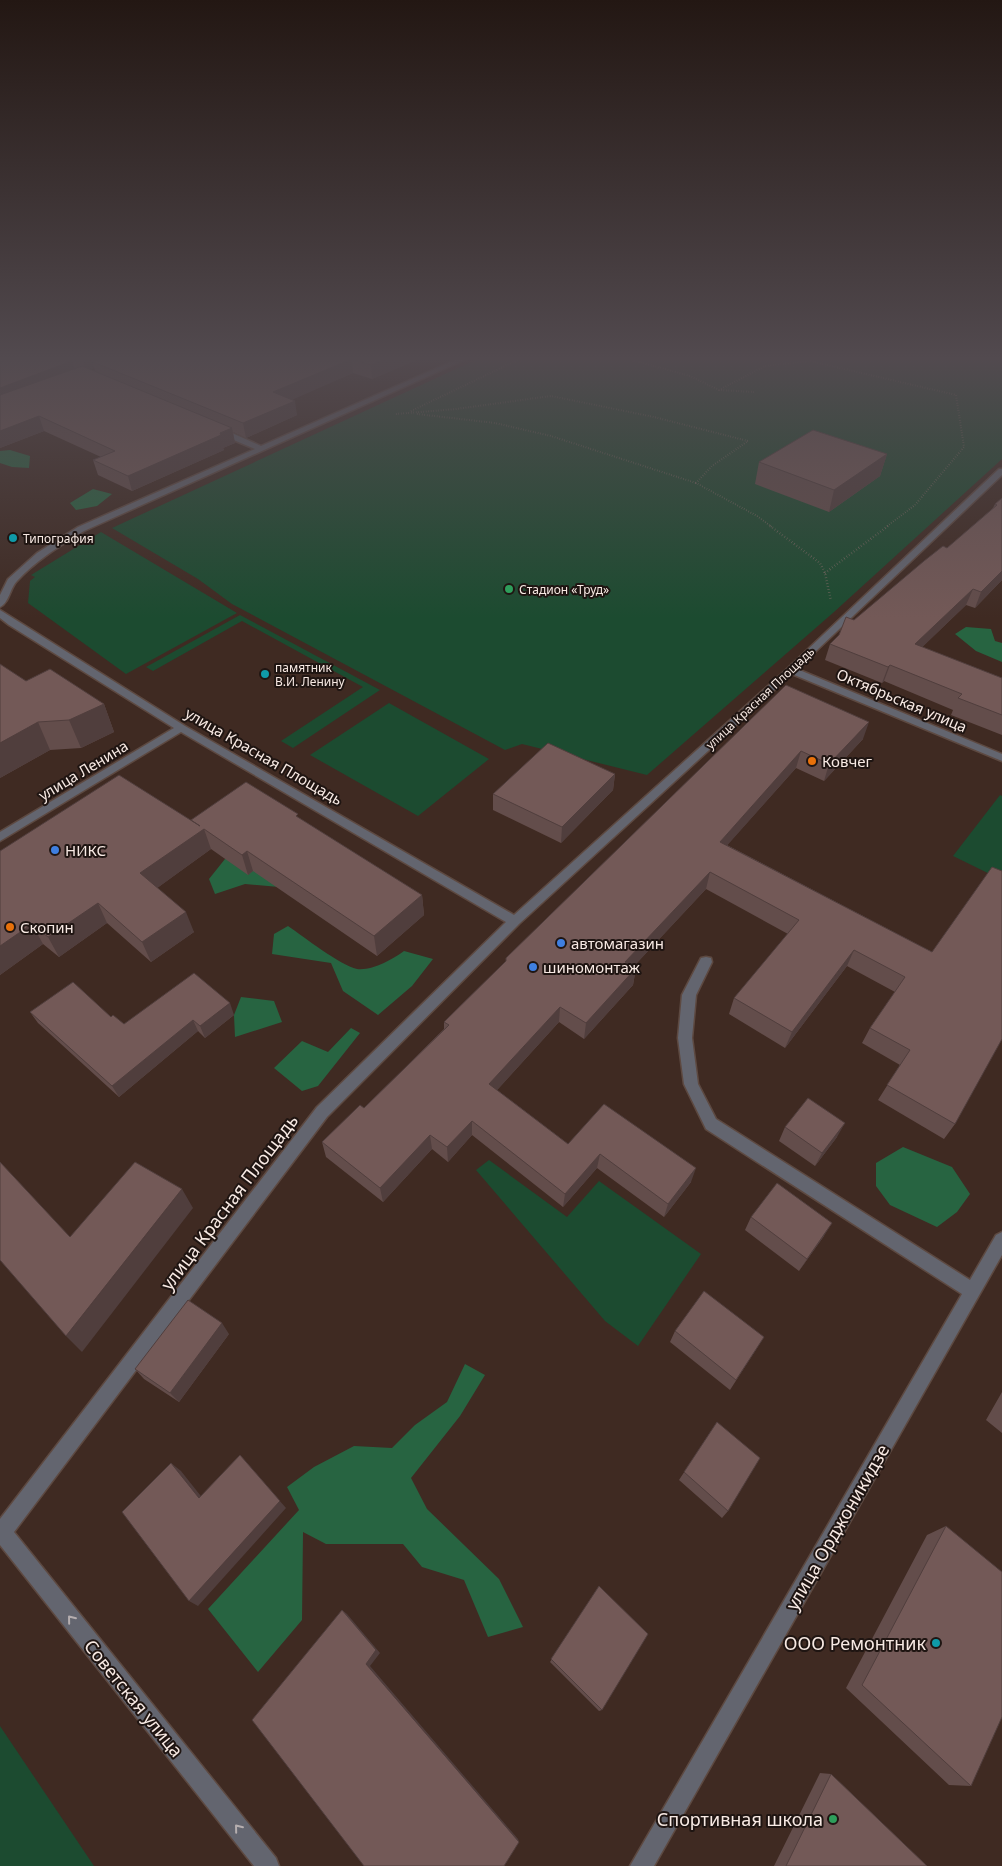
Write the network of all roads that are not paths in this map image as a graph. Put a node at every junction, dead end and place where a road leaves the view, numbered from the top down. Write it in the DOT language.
graph roads {
  1 [pos="249,443"];
  2 [pos="272,443"];
  3 [pos="261,448"];
  4 [pos="1002,471"];
  5 [pos="0,604"];
  6 [pos="0,613"];
  7 [pos="791,670"];
  8 [pos="182,728"];
  9 [pos="1002,758"];
  10 [pos="0,837"];
  11 [pos="515,921"];
  12 [pos="706,962"];
  13 [pos="1002,1240"];
  14 [pos="973,1292"];
  15 [pos="1,1532"];
  16 [pos="268,1866"];
  17 [pos="641,1866"];
  1 -- 3 [label="street"];
  2 -- 3 [label="street"];
  3 -- 5 [label="street"];
  4 -- 7 [label="street, улица Красная Площадь"];
  6 -- 8 [label="street, улица Красная Площадь"];
  7 -- 9 [label="street, Октябрьская улица"];
  7 -- 11 [label="street, улица Красная Площадь"];
  8 -- 10 [label="street, улица Ленина"];
  8 -- 11 [label="street, улица Красная Площадь"];
  11 -- 15 [label="street, улица Красная Площадь"];
  12 -- 14 [label="street"];
  13 -- 14 [label="street, улица Орджоникидзе"];
  14 -- 17 [label="street, улица Орджоникидзе"];
  16 -- 15 [label="street, Советская улица, one-way"];
}
